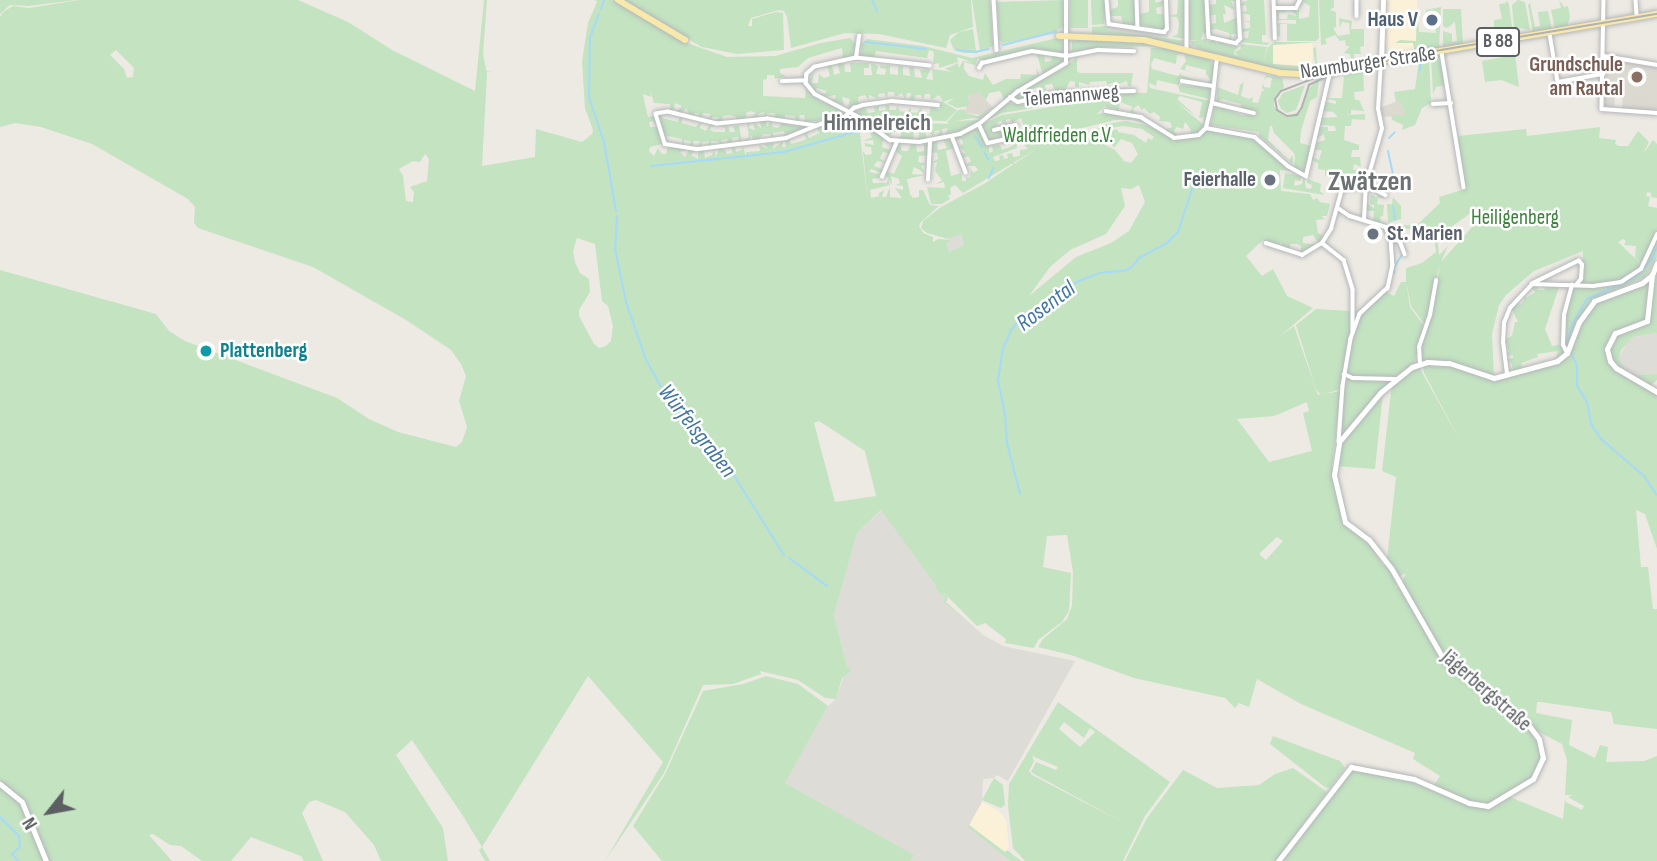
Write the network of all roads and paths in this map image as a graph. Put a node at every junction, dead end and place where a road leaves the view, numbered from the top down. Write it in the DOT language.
graph roads {
  1 [pos="618,0"];
  2 [pos="993,0"];
  3 [pos="1066,0"];
  4 [pos="1107,0"];
  5 [pos="1137,0"];
  6 [pos="1166,0"];
  7 [pos="1186,0"];
  8 [pos="1207,0"];
  9 [pos="1238,0"];
  10 [pos="1274,0"];
  11 [pos="1300,0"];
  12 [pos="1357,0"];
  13 [pos="1383,0"];
  14 [pos="1604,0"];
  15 [pos="1636,0"];
  16 [pos="1275,8"];
  17 [pos="1657,14"];
  18 [pos="1357,16"];
  19 [pos="1637,18"];
  20 [pos="1605,24"];
  21 [pos="1138,27"];
  22 [pos="1550,34"];
  23 [pos="859,36"];
  24 [pos="1059,36"];
  25 [pos="1068,36"];
  26 [pos="1275,38"];
  27 [pos="685,40"];
  28 [pos="997,50"];
  29 [pos="1187,50"];
  30 [pos="1134,51"];
  31 [pos="1442,53"];
  32 [pos="1067,56"];
  33 [pos="1604,56"];
  34 [pos="856,58"];
  35 [pos="1217,58"];
  36 [pos="1381,61"];
  37 [pos="1657,65"];
  38 [pos="930,66"];
  39 [pos="979,68"];
  40 [pos="1330,73"];
  41 [pos="1603,75"];
  42 [pos="806,80"];
  43 [pos="782,81"];
  44 [pos="1182,81"];
  45 [pos="1213,86"];
  46 [pos="1134,90"];
  47 [pos="1010,97"];
  48 [pos="1212,103"];
  49 [pos="1451,103"];
  50 [pos="938,104"];
  51 [pos="1433,104"];
  52 [pos="1106,111"];
  53 [pos="850,112"];
  54 [pos="1254,113"];
  55 [pos="1657,113"];
  56 [pos="979,124"];
  57 [pos="1016,125"];
  58 [pos="816,126"];
  59 [pos="1003,128"];
  60 [pos="1206,128"];
  61 [pos="994,130"];
  62 [pos="952,136"];
  63 [pos="1012,138"];
  64 [pos="1006,140"];
  65 [pos="930,141"];
  66 [pos="897,142"];
  67 [pos="965,173"];
  68 [pos="882,177"];
  69 [pos="928,180"];
  70 [pos="1366,185"];
  71 [pos="1464,187"];
  72 [pos="1386,195"];
  73 [pos="1338,208"];
  74 [pos="1364,220"];
  75 [pos="1657,235"];
  76 [pos="1391,239"];
  77 [pos="1266,243"];
  78 [pos="1322,243"];
  79 [pos="1405,254"];
  80 [pos="1657,262"];
  81 [pos="1652,275"];
  82 [pos="1436,281"];
  83 [pos="1532,284"];
  84 [pos="1574,285"];
  85 [pos="1353,331"];
  86 [pos="1567,353"];
  87 [pos="1420,364"];
  88 [pos="1344,374"];
  89 [pos="1507,376"];
  90 [pos="1395,379"];
  91 [pos="1657,382"];
  92 [pos="1649,389"];
  93 [pos="1657,392"];
  94 [pos="1339,442"];
  95 [pos="0,784"];
  96 [pos="46,861"];
  97 [pos="1278,861"];
  1 -- 27 [label="main road"];
  2 -- 28 [label="street"];
  3 -- 25 [label="street"];
  4 -- 21 [label="street"];
  5 -- 21 [label="street"];
  6 -- 21 [label="street"];
  7 -- 29 [label="street"];
  8 -- 9 [label="street"];
  10 -- 16 [label="street"];
  11 -- 16 [label="street"];
  12 -- 18 [label="street"];
  13 -- 36 [label="street"];
  14 -- 20 [label="street"];
  15 -- 19 [label="street"];
  16 -- 26 [label="street"];
  17 -- 19 [label="main road, Naumburger Straße / B 88"];
  19 -- 20 [label="main road, Naumburger Straße / B 88"];
  20 -- 22 [label="main road, Naumburger Straße / B 88"];
  20 -- 33 [label="street"];
  22 -- 31 [label="main road, Naumburger Straße / B 88"];
  22 -- 41 [label="street"];
  23 -- 34 [label="street"];
  24 -- 25 [label="main road, Naumburger Straße / B 88"];
  25 -- 29 [label="main road, Naumburger Straße / B 88"];
  25 -- 32 [label="street"];
  29 -- 35 [label="main road, Naumburger Straße / B 88"];
  30 -- 32 [label="street"];
  31 -- 36 [label="main road, Naumburger Straße / B 88"];
  31 -- 49 [label="street"];
  32 -- 39 [label="street"];
  32 -- 47 [label="street"];
  33 -- 37 [label="street"];
  33 -- 41 [label="street"];
  34 -- 38 [label="street"];
  34 -- 42 [label="street"];
  35 -- 40 [label="main road, Naumburger Straße / B 88"];
  35 -- 45 [label="street"];
  36 -- 40 [label="main road, Naumburger Straße / B 88"];
  36 -- 70 [label="street"];
  40 -- 60 [label="street"];
  41 -- 55 [label="street"];
  42 -- 43 [label="street"];
  42 -- 53 [label="street"];
  44 -- 45 [label="street"];
  45 -- 48 [label="street"];
  46 -- 47 [label="street, Telemannweg"];
  47 -- 56 [label="street"];
  48 -- 54 [label="street"];
  48 -- 60 [label="street"];
  49 -- 51 [label="street"];
  49 -- 71 [label="street"];
  50 -- 53 [label="street"];
  52 -- 60 [label="street"];
  53 -- 58 [label="street"];
  53 -- 66 [label="street"];
  56 -- 62 [label="street"];
  56 -- 64 [label="street"];
  57 -- 59 [label="street"];
  58 -- 58 [label="street"];
  59 -- 61 [label="street"];
  59 -- 64 [label="street"];
  62 -- 65 [label="street"];
  62 -- 67 [label="street"];
  63 -- 64 [label="street"];
  65 -- 66 [label="street"];
  65 -- 69 [label="street"];
  66 -- 68 [label="street"];
  70 -- 72 [label="street"];
  70 -- 73 [label="street"];
  70 -- 74 [label="street"];
  73 -- 74 [label="street"];
  73 -- 78 [label="street"];
  74 -- 76 [label="street, Jägerbergstraße"];
  75 -- 84 [label="street"];
  76 -- 79 [label="street"];
  76 -- 85 [label="street, Jägerbergstraße"];
  77 -- 78 [label="street"];
  78 -- 85 [label="street"];
  80 -- 81 [label="street"];
  81 -- 86 [label="street"];
  81 -- 92 [label="street"];
  82 -- 87 [label="street"];
  83 -- 84 [label="street"];
  83 -- 84 [label="street"];
  83 -- 89 [label="street"];
  84 -- 86 [label="street"];
  85 -- 88 [label="street, Jägerbergstraße"];
  86 -- 89 [label="street"];
  87 -- 89 [label="street"];
  87 -- 90 [label="street"];
  88 -- 90 [label="street"];
  88 -- 94 [label="street, Jägerbergstraße"];
  90 -- 94 [label="street"];
  91 -- 92 [label="street"];
  92 -- 93 [label="street"];
  94 -- 97 [label="street, Jägerbergstraße"];
  95 -- 96 [label="street"];
}
